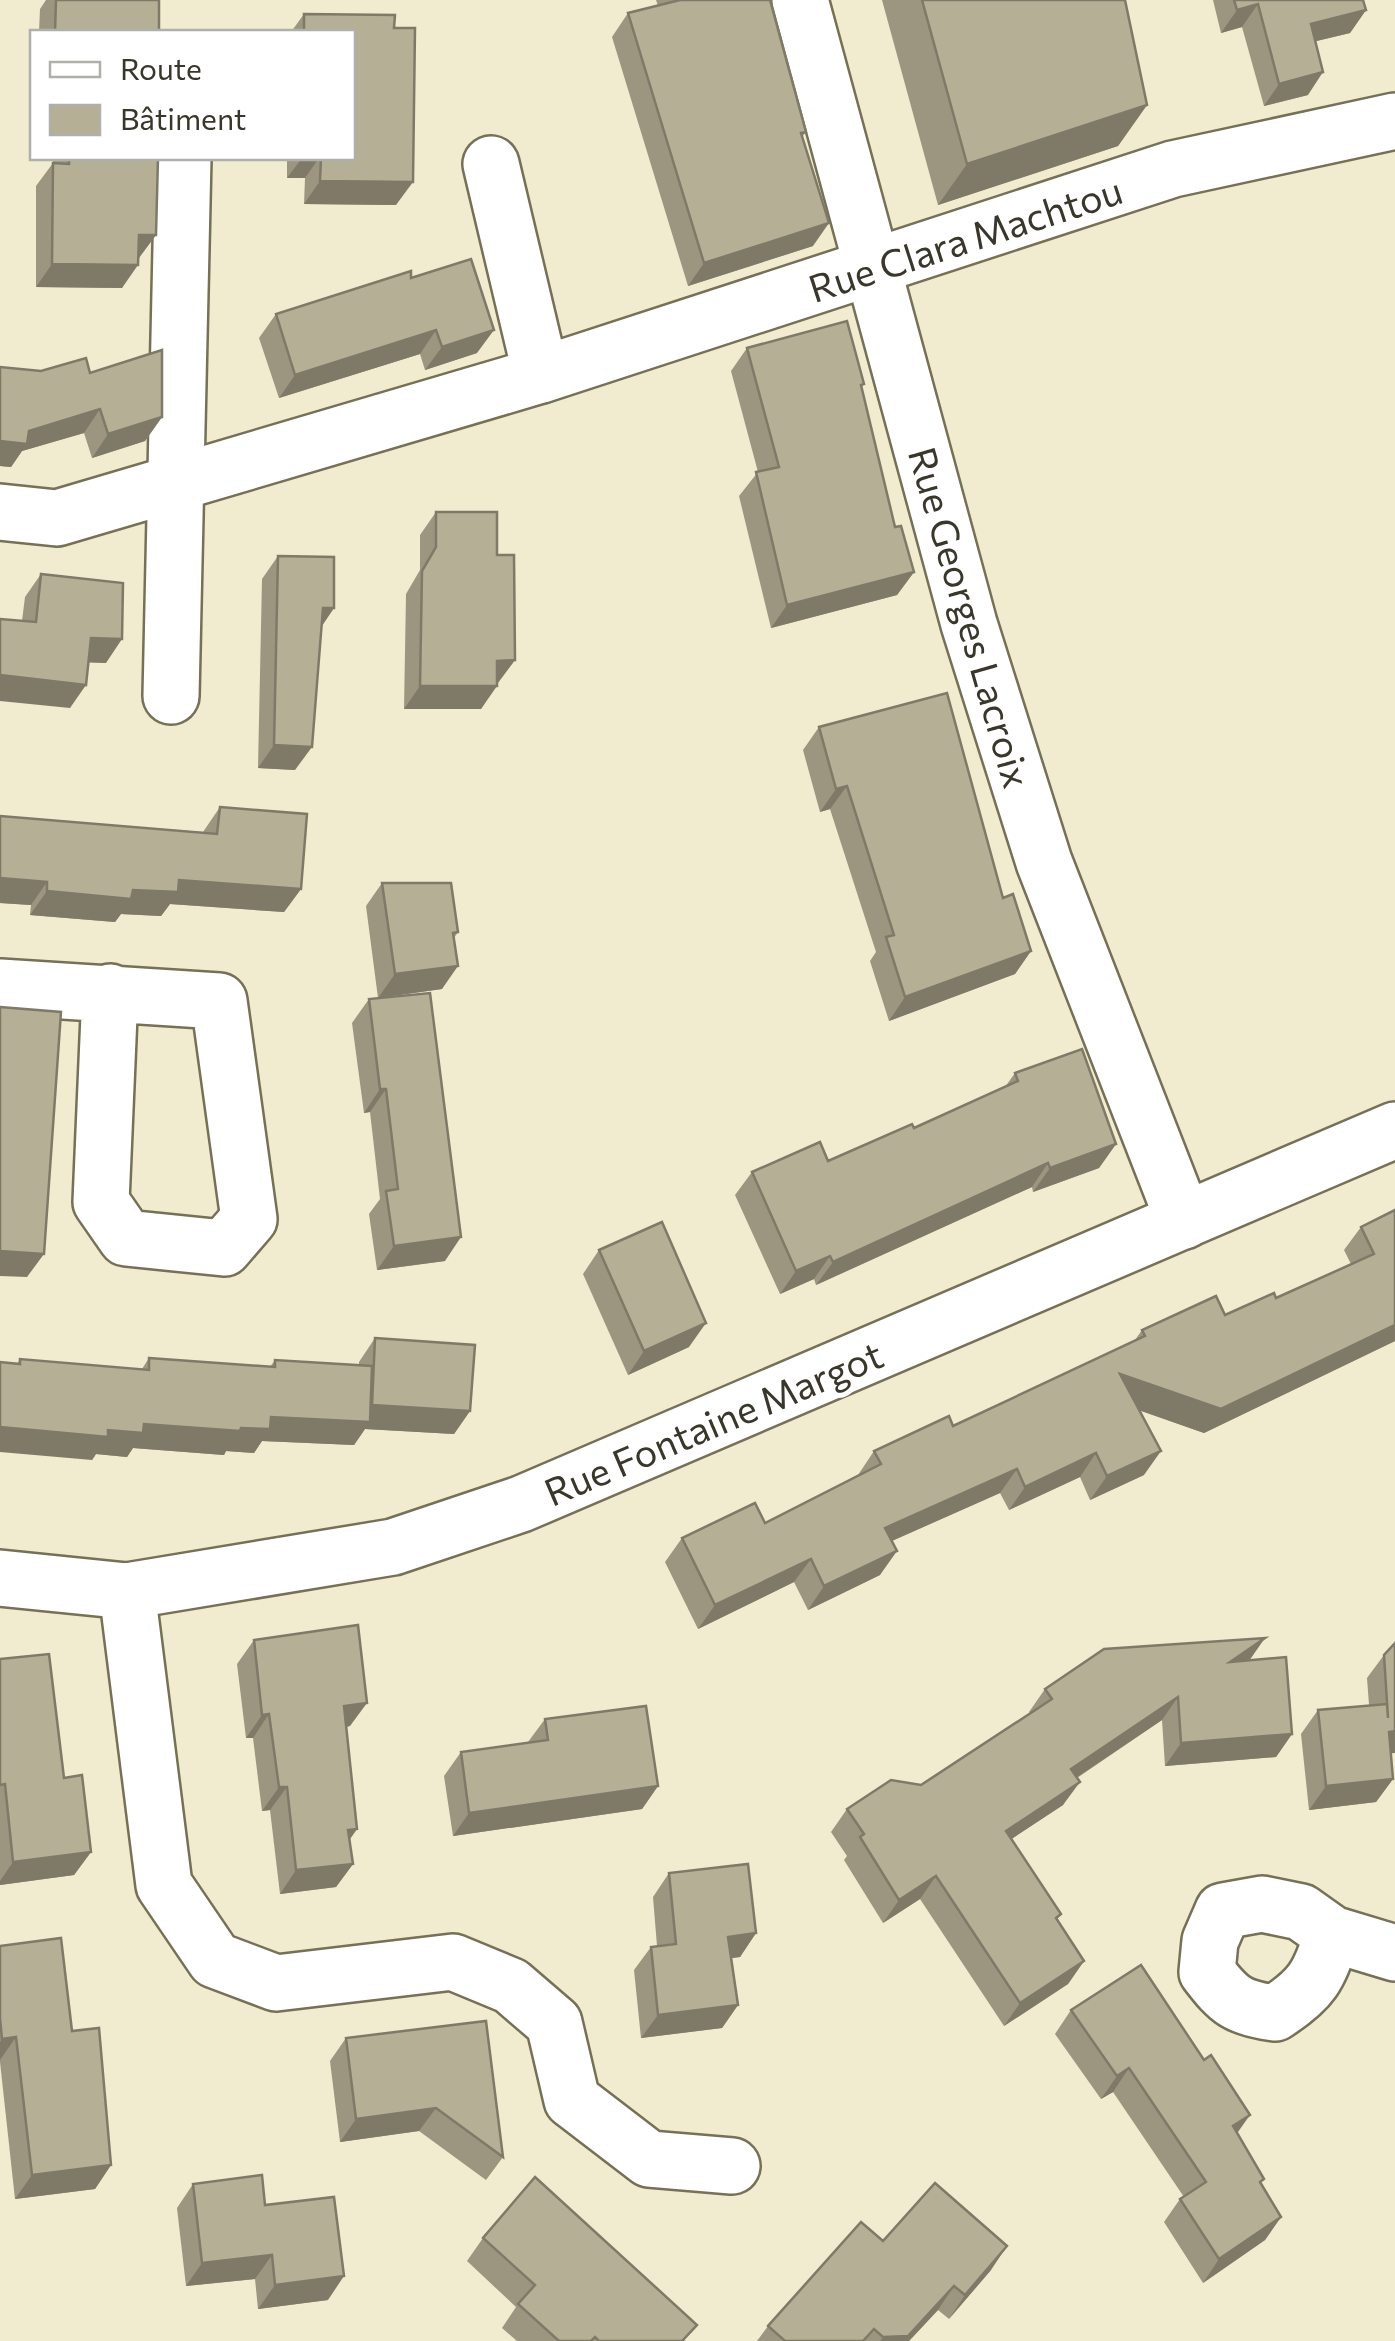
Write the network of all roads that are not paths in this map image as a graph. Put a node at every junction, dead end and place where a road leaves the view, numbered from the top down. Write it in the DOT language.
graph roads {
  1 [pos="800,0"];
  2 [pos="1395,121"];
  3 [pos="182,160"];
  4 [pos="492,164"];
  5 [pos="871,270"];
  6 [pos="541,374"];
  7 [pos="177,481"];
  8 [pos="0,512"];
  9 [pos="170,696"];
  10 [pos="0,987"];
  11 [pos="110,992"];
  12 [pos="1395,1130"];
  13 [pos="1184,1221"];
  14 [pos="0,1578"];
  15 [pos="127,1592"];
  16 [pos="1332,1934"];
  17 [pos="1395,1953"];
  18 [pos="732,2166"];
  1 -- 5 [label="street, Rue Georges Lacroix"];
  2 -- 5 [label="street, Rue Clara Machtou"];
  3 -- 7 [label="street"];
  4 -- 6 [label="street"];
  5 -- 6 [label="street, Rue Clara Machtou"];
  5 -- 13 [label="street, Rue Georges Lacroix"];
  6 -- 7 [label="street, Rue Clara Machtou"];
  7 -- 8 [label="street, Rue Clara Machtou"];
  7 -- 9 [label="street"];
  10 -- 11 [label="street"];
  11 -- 11 [label="street"];
  12 -- 13 [label="street, Rue Fontaine Margot"];
  13 -- 15 [label="street, Rue Fontaine Margot"];
  14 -- 15 [label="street, Rue Fontaine Margot"];
  15 -- 18 [label="street"];
  16 -- 17 [label="street"];
}
